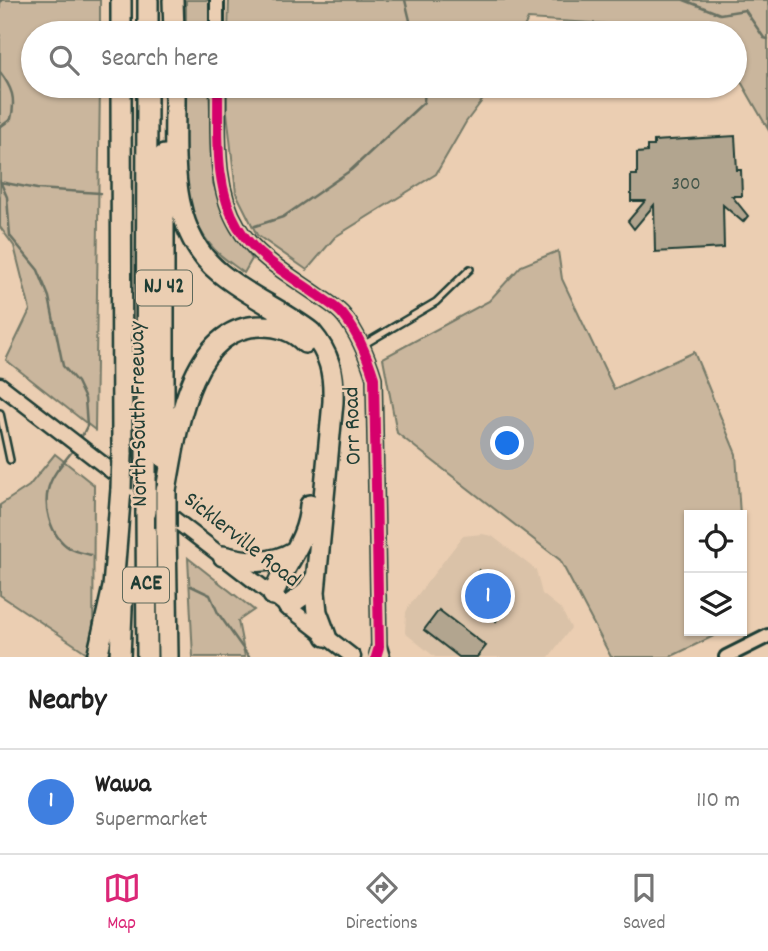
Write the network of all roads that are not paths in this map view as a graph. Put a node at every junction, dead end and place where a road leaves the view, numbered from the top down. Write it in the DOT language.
graph roads {
  1 [pos="121,0"];
  2 [pos="148,0"];
  3 [pos="165,0"];
  4 [pos="173,0"];
  5 [pos="217,0"];
  6 [pos="121,21"];
  7 [pos="148,21"];
  8 [pos="165,21"];
  9 [pos="174,21"];
  10 [pos="217,21"];
  11 [pos="121,98"];
  12 [pos="147,98"];
  13 [pos="164,98"];
  14 [pos="175,98"];
  15 [pos="218,98"];
  16 [pos="470,269"];
  17 [pos="363,345"];
  18 [pos="0,385"];
  19 [pos="0,413"];
  20 [pos="10,460"];
  21 [pos="121,489"];
  22 [pos="166,490"];
  23 [pos="296,550"];
  24 [pos="223,556"];
  25 [pos="317,576"];
  26 [pos="281,601"];
  27 [pos="326,636"];
  28 [pos="768,636"];
  29 [pos="379,654"];
  30 [pos="97,657"];
  31 [pos="122,657"];
  32 [pos="147,657"];
  33 [pos="168,657"];
  34 [pos="353,657"];
  35 [pos="726,657"];
  1 -- 6 [label="highway"];
  2 -- 7 [label="highway"];
  3 -- 8 [label="highway"];
  4 -- 9 [label="highway"];
  5 -- 10 [label="street"];
  11 -- 21 [label="highway, North-South Freeway / NJ 42, bridge"];
  12 -- 32 [label="highway, ACE, bridge"];
  13 -- 22 [label="highway, North-South Freeway / NJ 42"];
  14 -- 25 [label="highway"];
  15 -- 17 [label="street, Orr Road"];
  16 -- 17 [label="lane"];
  17 -- 29 [label="street, Orr Road"];
  18 -- 24 [label="main road, Sicklerville Road"];
  19 -- 20 [label="lane"];
  21 -- 30 [label="highway"];
  21 -- 31 [label="highway, North-South Freeway / NJ 42"];
  22 -- 23 [label="highway"];
  22 -- 33 [label="highway, North-South Freeway / NJ 42, bridge"];
  23 -- 24 [label="highway"];
  23 -- 26 [label="highway"];
  24 -- 26 [label="main road, Sicklerville Road"];
  25 -- 26 [label="highway"];
  25 -- 27 [label="highway"];
  26 -- 27 [label="main road, Sicklerville Road"];
  27 -- 34 [label="main road, Sicklerville Road"];
  28 -- 35 [label="street"];
}
